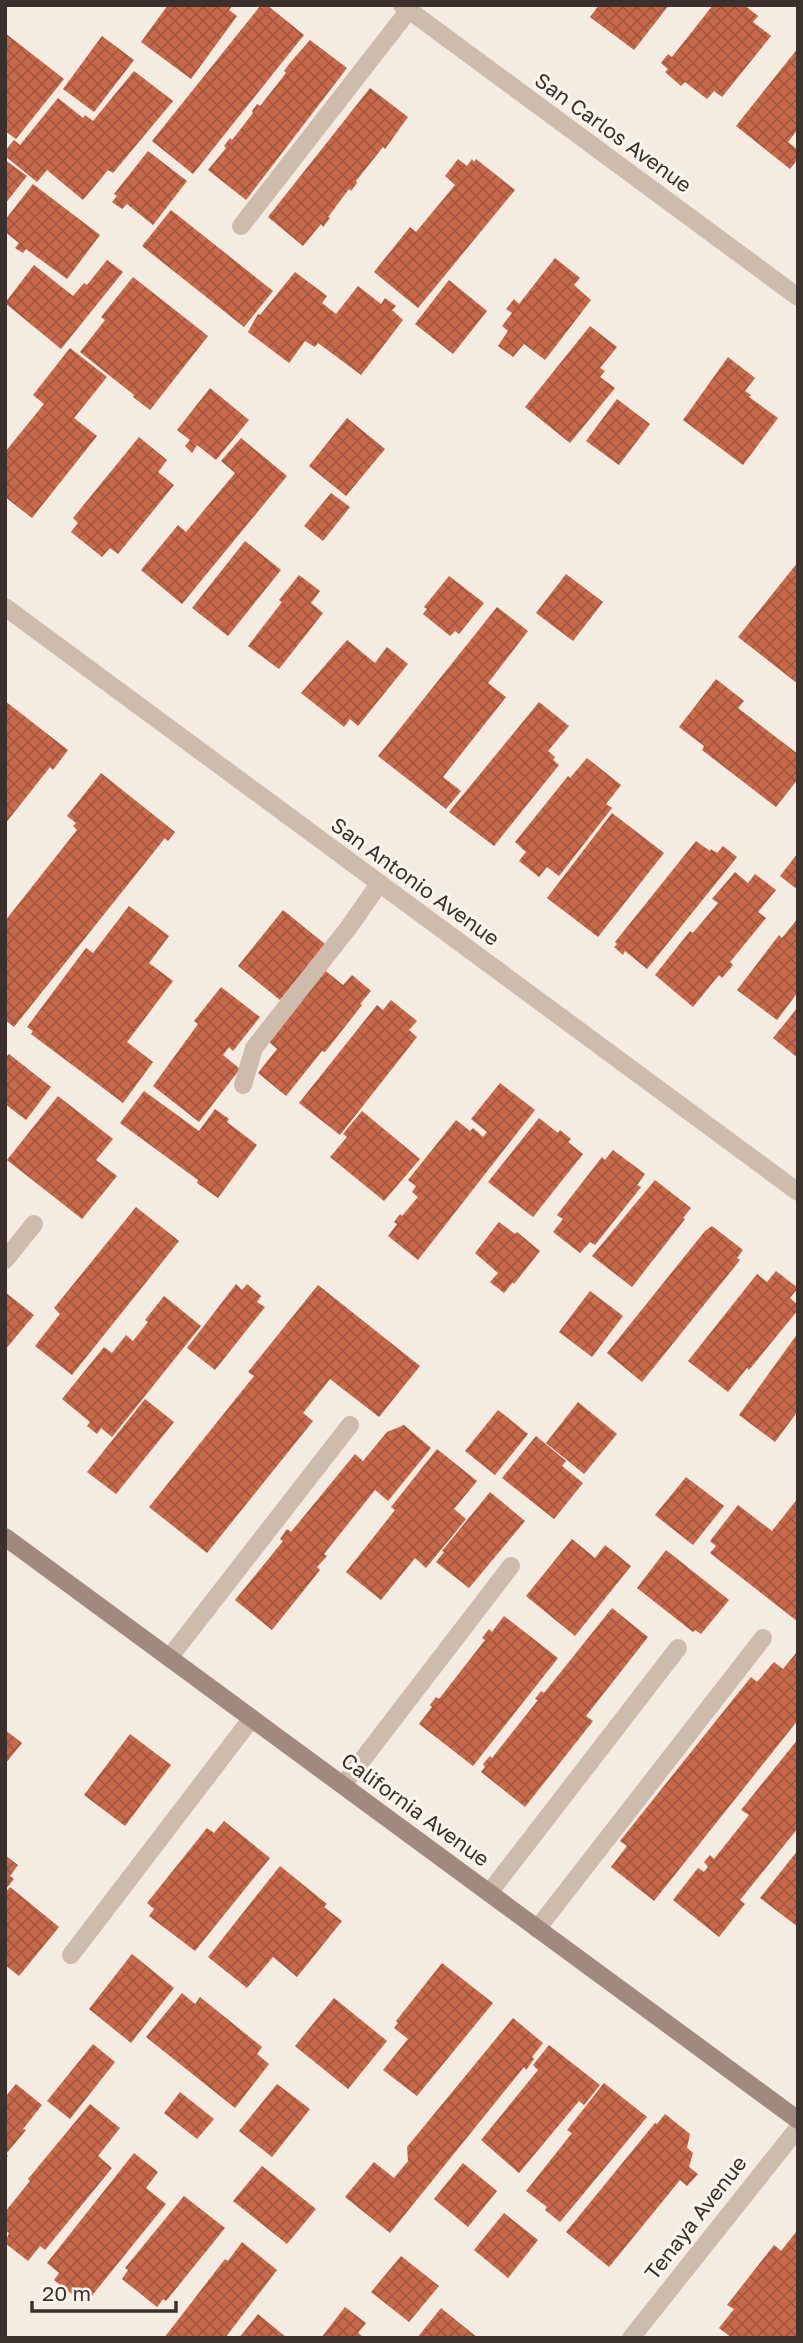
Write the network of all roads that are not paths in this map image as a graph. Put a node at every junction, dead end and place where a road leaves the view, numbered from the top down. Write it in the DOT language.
graph roads {
  1 [pos="405,8"];
  2 [pos="241,226"];
  3 [pos="798,297"];
  4 [pos="5,607"];
  5 [pos="379,884"];
  6 [pos="243,1085"];
  7 [pos="798,1192"];
  8 [pos="34,1224"];
  9 [pos="5,1260"];
  10 [pos="350,1425"];
  11 [pos="5,1536"];
  12 [pos="511,1566"];
  13 [pos="763,1638"];
  14 [pos="678,1648"];
  15 [pos="169,1658"];
  16 [pos="252,1718"];
  17 [pos="343,1785"];
  18 [pos="489,1893"];
  19 [pos="537,1929"];
  20 [pos="71,1955"];
  21 [pos="798,2120"];
  22 [pos="798,2127"];
  23 [pos="631,2338"];
  1 -- 2 [label="street"];
  1 -- 3 [label="street, San Carlos Avenue"];
  4 -- 5 [label="street, San Antonio Avenue"];
  5 -- 6 [label="street"];
  5 -- 7 [label="street, San Antonio Avenue"];
  8 -- 9 [label="street"];
  10 -- 15 [label="street"];
  11 -- 15 [label="main road, California Avenue"];
  12 -- 17 [label="street"];
  13 -- 19 [label="street"];
  14 -- 18 [label="street"];
  15 -- 16 [label="main road, California Avenue"];
  16 -- 17 [label="main road, California Avenue"];
  16 -- 20 [label="street"];
  17 -- 18 [label="main road, California Avenue"];
  18 -- 19 [label="main road, California Avenue"];
  19 -- 21 [label="main road, California Avenue"];
  22 -- 23 [label="street, Tenaya Avenue"];
}
